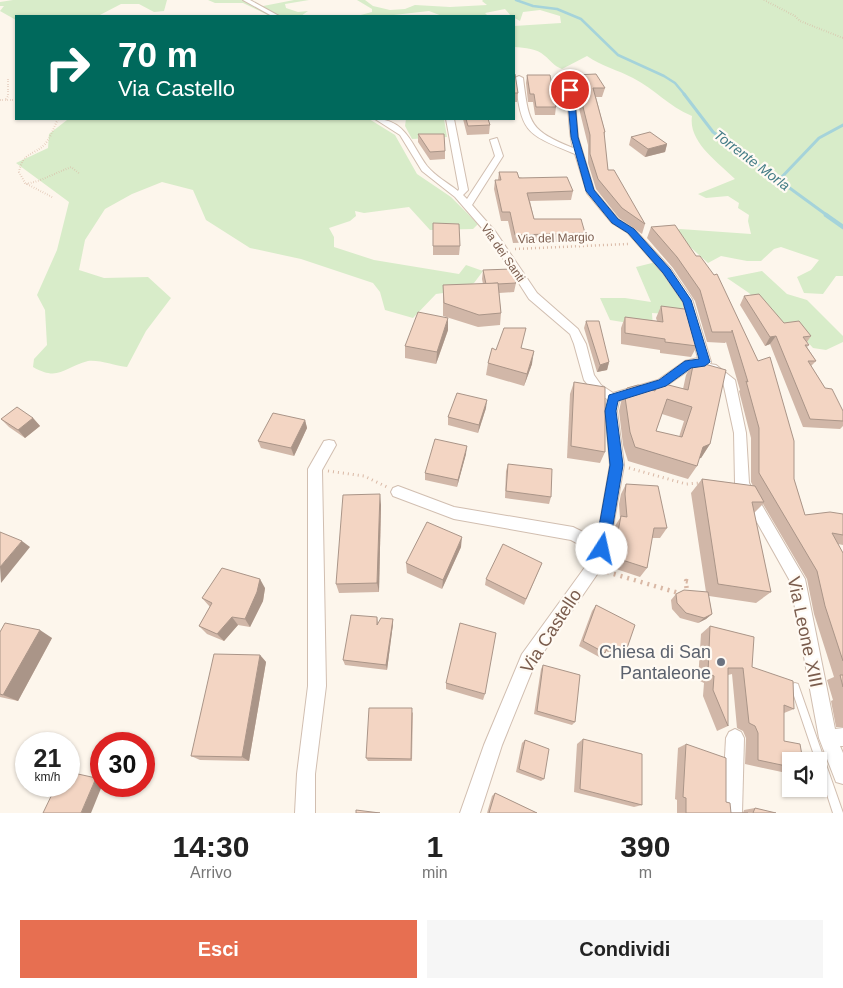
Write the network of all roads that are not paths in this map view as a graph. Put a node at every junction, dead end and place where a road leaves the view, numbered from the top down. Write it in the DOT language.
graph roads {
  1 [pos="246,0"];
  2 [pos="274,15"];
  3 [pos="519,78"];
  4 [pos="562,78"];
  5 [pos="381,120"];
  6 [pos="450,120"];
  7 [pos="494,140"];
  8 [pos="579,153"];
  9 [pos="458,196"];
  10 [pos="467,206"];
  11 [pos="705,362"];
  12 [pos="613,398"];
  13 [pos="329,444"];
  14 [pos="398,492"];
  15 [pos="602,549"];
  16 [pos="795,687"];
  17 [pos="735,738"];
  18 [pos="835,738"];
  19 [pos="843,775"];
  20 [pos="305,813"];
  21 [pos="470,813"];
  22 [pos="732,813"];
  23 [pos="838,813"];
  1 -- 2 [label="street"];
  3 -- 8 [label="street"];
  4 -- 8 [label="street"];
  5 -- 9 [label="street, Via dei Santi"];
  6 -- 9 [label="street"];
  7 -- 10 [label="street"];
  8 -- 11 [label="street"];
  9 -- 10 [label="street, Via dei Santi"];
  10 -- 12 [label="street, Via dei Santi"];
  11 -- 12 [label="street"];
  11 -- 18 [label="street, Via Leone XIII"];
  12 -- 15 [label="street, Via Castello"];
  13 -- 20 [label="street"];
  14 -- 15 [label="street"];
  15 -- 21 [label="street, Via Castello"];
  16 -- 23 [label="lane"];
  17 -- 22 [label="street"];
  18 -- 19 [label="street, Via Leone XIII"];
}
